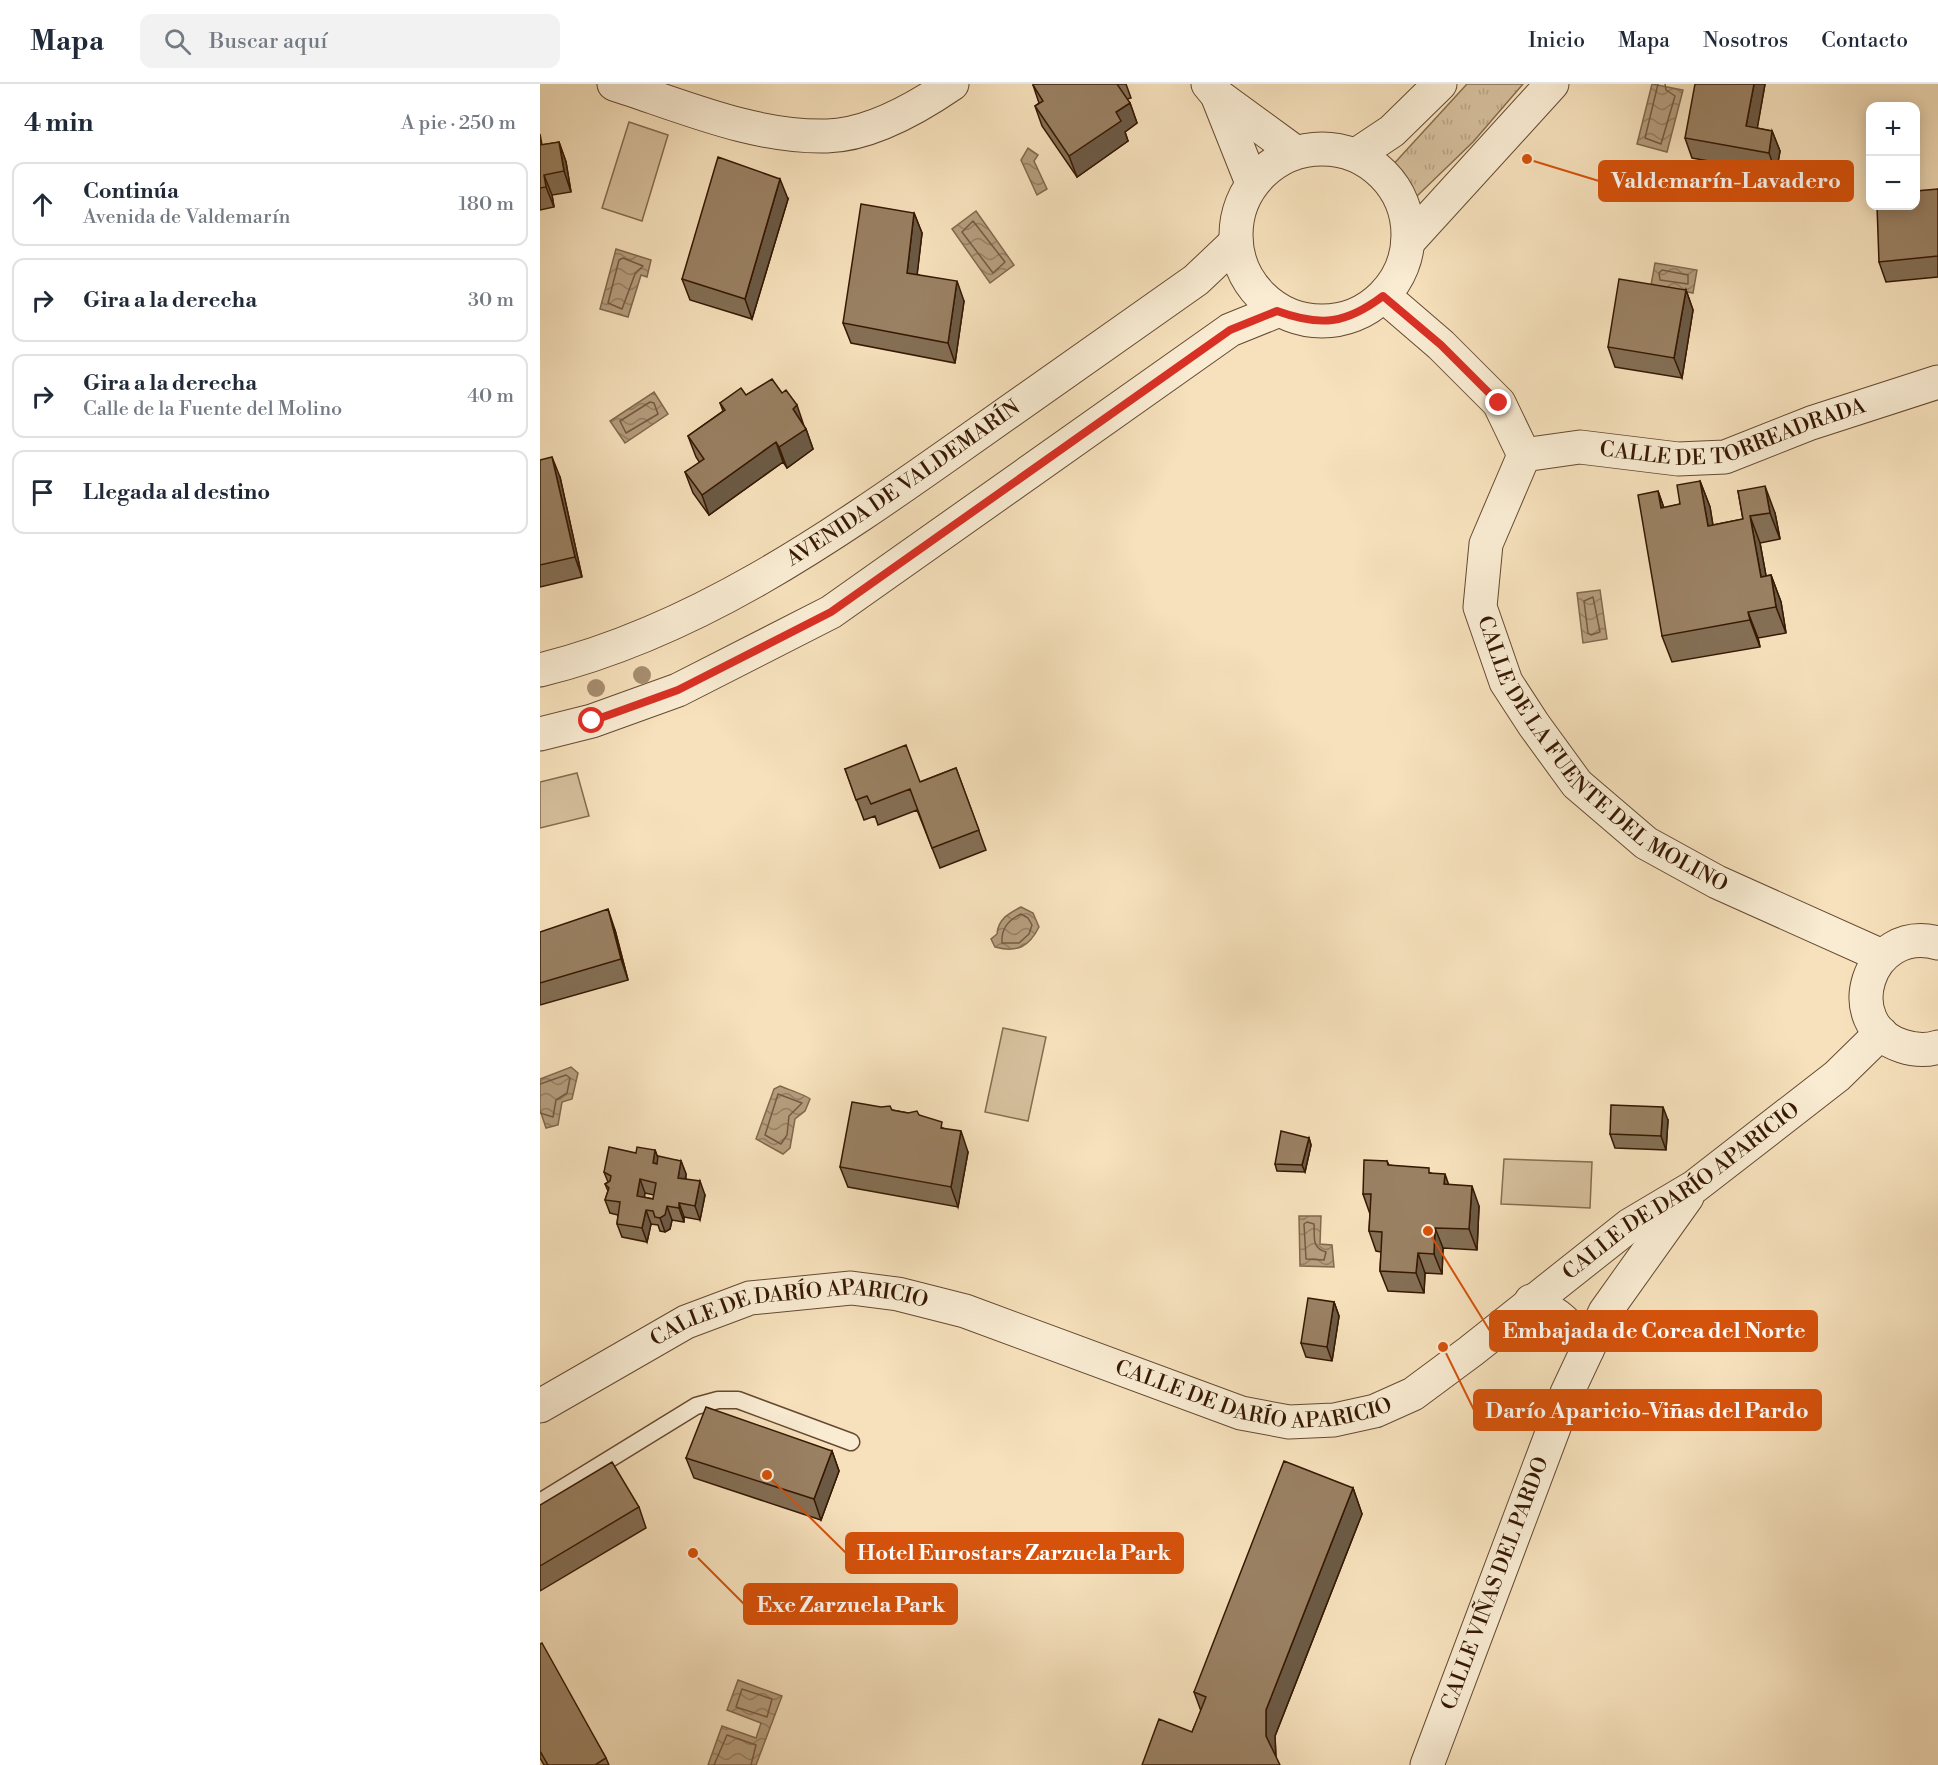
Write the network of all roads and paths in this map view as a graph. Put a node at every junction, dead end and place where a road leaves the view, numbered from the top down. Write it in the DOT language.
graph roads {
  1 [pos="614,84"];
  2 [pos="952,84"];
  3 [pos="1440,84"];
  4 [pos="1552,84"];
  5 [pos="1213,90"];
  6 [pos="1295,152"];
  7 [pos="1356,155"];
  8 [pos="1252,183"];
  9 [pos="1408,242"];
  10 [pos="1235,243"];
  11 [pos="1383,296"];
  12 [pos="1277,311"];
  13 [pos="1938,382"];
  14 [pos="1524,455"];
  15 [pos="540,670"];
  16 [pos="540,734"];
  17 [pos="1938,943"];
  18 [pos="1882,956"];
  19 [pos="1881,1033"];
  20 [pos="1938,1047"];
  21 [pos="1694,1187"];
  22 [pos="1570,1272"];
  23 [pos="1530,1302"];
  24 [pos="1605,1312"];
  25 [pos="1587,1350"];
  26 [pos="540,1406"];
  27 [pos="851,1442"];
  28 [pos="540,1502"];
  29 [pos="1427,1765"];
  1 -- 2 [label="street"];
  3 -- 7 [label="street"];
  4 -- 9 [label="street"];
  5 -- 6 [label="street"];
  5 -- 8 [label="street"];
  6 -- 7 [label="street"];
  6 -- 8 [label="street"];
  7 -- 9 [label="street"];
  8 -- 10 [label="street"];
  9 -- 11 [label="street"];
  10 -- 12 [label="street"];
  10 -- 15 [label="street, AVENIDA DE VALDEMARÍN"];
  11 -- 12 [label="street"];
  11 -- 14 [label="street"];
  12 -- 16 [label="street"];
  13 -- 14 [label="street, CALLE DE TORREADRADA"];
  14 -- 18 [label="street, CALLE DE LA FUENTE DEL MOLINO"];
  17 -- 18 [label="street"];
  18 -- 19 [label="street"];
  19 -- 20 [label="street"];
  19 -- 21 [label="street, CALLE DE DARÍO APARICIO"];
  21 -- 22 [label="street, CALLE DE DARÍO APARICIO"];
  21 -- 24 [label="street, CALLE VIÑAS DEL PARDO"];
  22 -- 23 [label="street, CALLE DE DARÍO APARICIO"];
  22 -- 24 [label="street"];
  23 -- 25 [label="street"];
  23 -- 26 [label="street, CALLE DE DARÍO APARICIO"];
  24 -- 25 [label="street, CALLE VIÑAS DEL PARDO"];
  25 -- 29 [label="street, CALLE VIÑAS DEL PARDO"];
  27 -- 28 [label="lane"];
}
